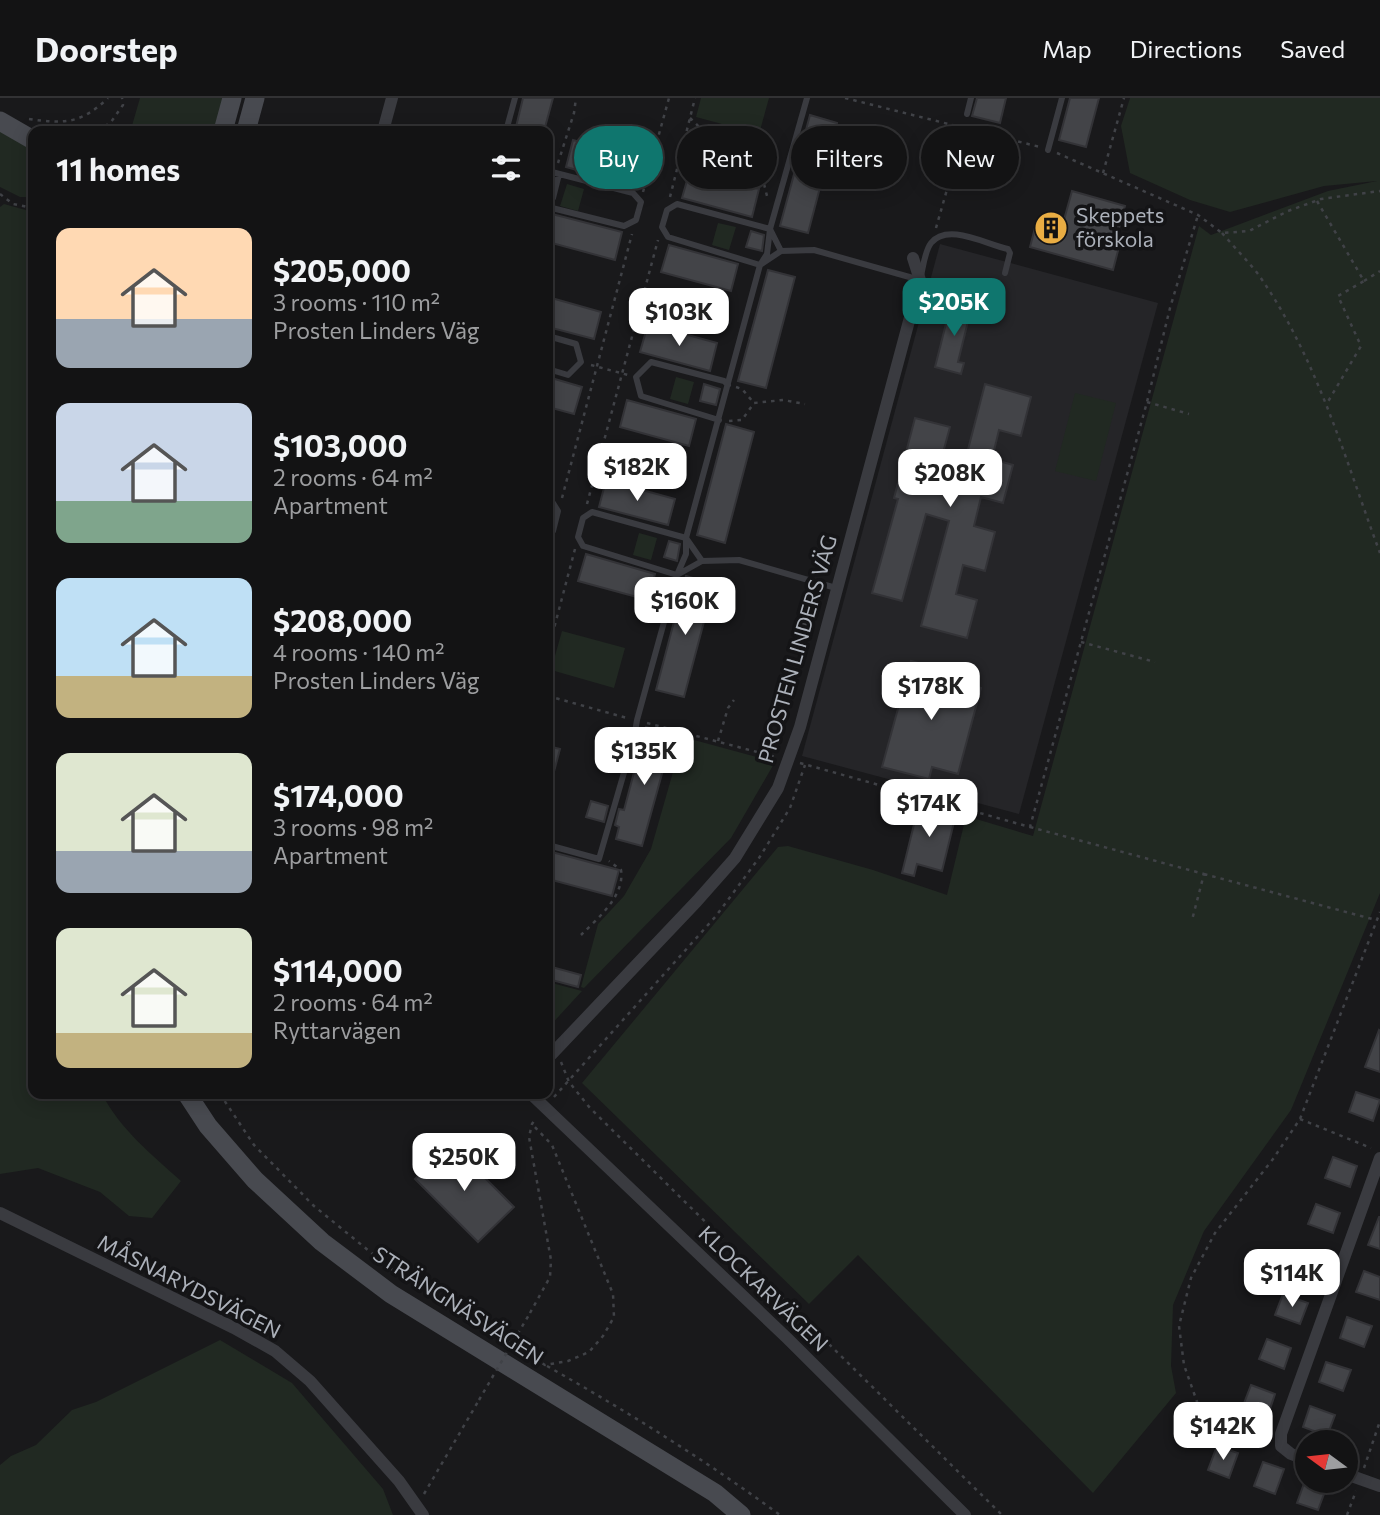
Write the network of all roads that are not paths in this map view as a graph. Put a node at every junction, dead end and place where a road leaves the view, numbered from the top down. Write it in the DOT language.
graph roads {
  1 [pos="232,98"];
  2 [pos="256,98"];
  3 [pos="392,98"];
  4 [pos="515,98"];
  5 [pos="807,98"];
  6 [pos="971,98"];
  7 [pos="1062,98"];
  8 [pos="967,114"];
  9 [pos="0,121"];
  10 [pos="224,126"];
  11 [pos="248,126"];
  12 [pos="384,126"];
  13 [pos="507,126"];
  14 [pos="28,137"];
  15 [pos="1048,150"];
  16 [pos="554,172"];
  17 [pos="553,198"];
  18 [pos="553,206"];
  19 [pos="770,229"];
  20 [pos="781,251"];
  21 [pos="913,258"];
  22 [pos="760,265"];
  23 [pos="1005,273"];
  24 [pos="920,280"];
  25 [pos="553,337"];
  26 [pos="553,370"];
  27 [pos="728,385"];
  28 [pos="719,420"];
  29 [pos="553,503"];
  30 [pos="553,531"];
  31 [pos="686,538"];
  32 [pos="702,561"];
  33 [pos="677,575"];
  34 [pos="836,589"];
  35 [pos="553,846"];
  36 [pos="553,1052"];
  37 [pos="190,1099"];
  38 [pos="536,1099"];
  39 [pos="1380,1158"];
  40 [pos="0,1213"];
  41 [pos="1295,1456"];
  42 [pos="1358,1478"];
  43 [pos="1380,1486"];
  44 [pos="418,1512"];
  45 [pos="741,1515"];
  46 [pos="965,1515"];
  1 -- 10 [label="main road"];
  2 -- 11 [label="main road"];
  3 -- 12 [label="street"];
  4 -- 13 [label="lane"];
  5 -- 19 [label="lane"];
  6 -- 8 [label="lane"];
  7 -- 15 [label="lane"];
  9 -- 14 [label="main road"];
  16 -- 17 [label="lane"];
  16 -- 18 [label="lane"];
  19 -- 20 [label="lane"];
  19 -- 22 [label="lane"];
  19 -- 22 [label="lane"];
  20 -- 22 [label="lane"];
  20 -- 24 [label="lane"];
  21 -- 24 [label="street"];
  22 -- 27 [label="lane"];
  23 -- 24 [label="lane"];
  24 -- 34 [label="street, PROSTEN LINDERS VÄG"];
  25 -- 26 [label="lane"];
  27 -- 28 [label="lane"];
  27 -- 28 [label="lane"];
  28 -- 31 [label="lane"];
  29 -- 30 [label="lane"];
  31 -- 32 [label="lane"];
  31 -- 33 [label="lane"];
  31 -- 33 [label="lane"];
  32 -- 33 [label="lane"];
  32 -- 34 [label="lane"];
  33 -- 35 [label="lane"];
  34 -- 36 [label="street, PROSTEN LINDERS VÄG"];
  37 -- 45 [label="main road, STRÄNGNÄSVÄGEN"];
  38 -- 46 [label="street, KLOCKARVÄGEN"];
  39 -- 41 [label="street"];
  40 -- 44 [label="street, MÅSNARYDSVÄGEN"];
  42 -- 43 [label="street"];
}
